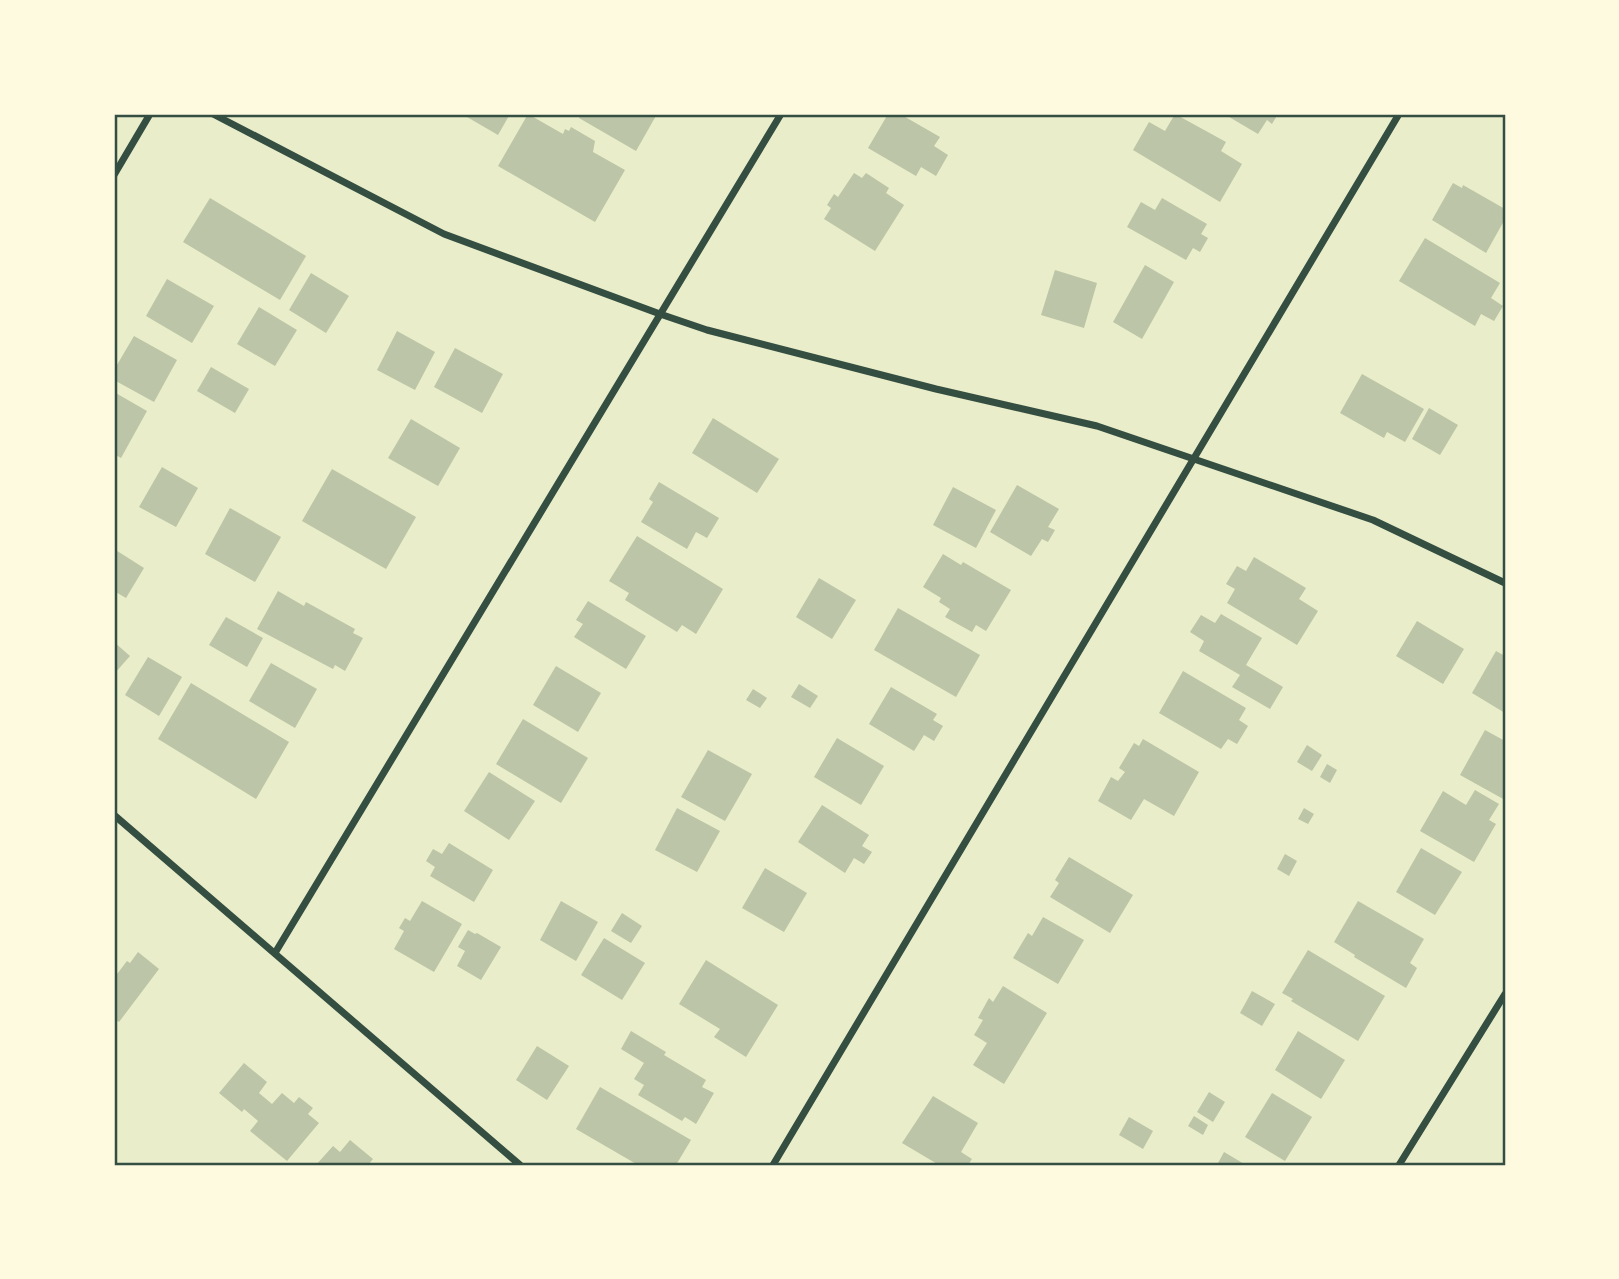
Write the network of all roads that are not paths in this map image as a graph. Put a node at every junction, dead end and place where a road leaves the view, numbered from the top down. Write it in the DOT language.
graph roads {
  1 [pos="149,114"];
  2 [pos="213,114"];
  3 [pos="781,114"];
  4 [pos="1399,114"];
  5 [pos="114,174"];
  6 [pos="660,314"];
  7 [pos="1194,459"];
  8 [pos="1505,583"];
  9 [pos="114,815"];
  10 [pos="275,953"];
  11 [pos="1505,994"];
  12 [pos="520,1165"];
  13 [pos="774,1165"];
  14 [pos="1399,1165"];
  1 -- 5 [label="street"];
  2 -- 6 [label="street"];
  3 -- 6 [label="street"];
  4 -- 7 [label="street"];
  6 -- 7 [label="street"];
  6 -- 10 [label="street"];
  7 -- 8 [label="street"];
  7 -- 13 [label="street"];
  9 -- 10 [label="street"];
  10 -- 12 [label="street"];
  11 -- 14 [label="street"];
}
